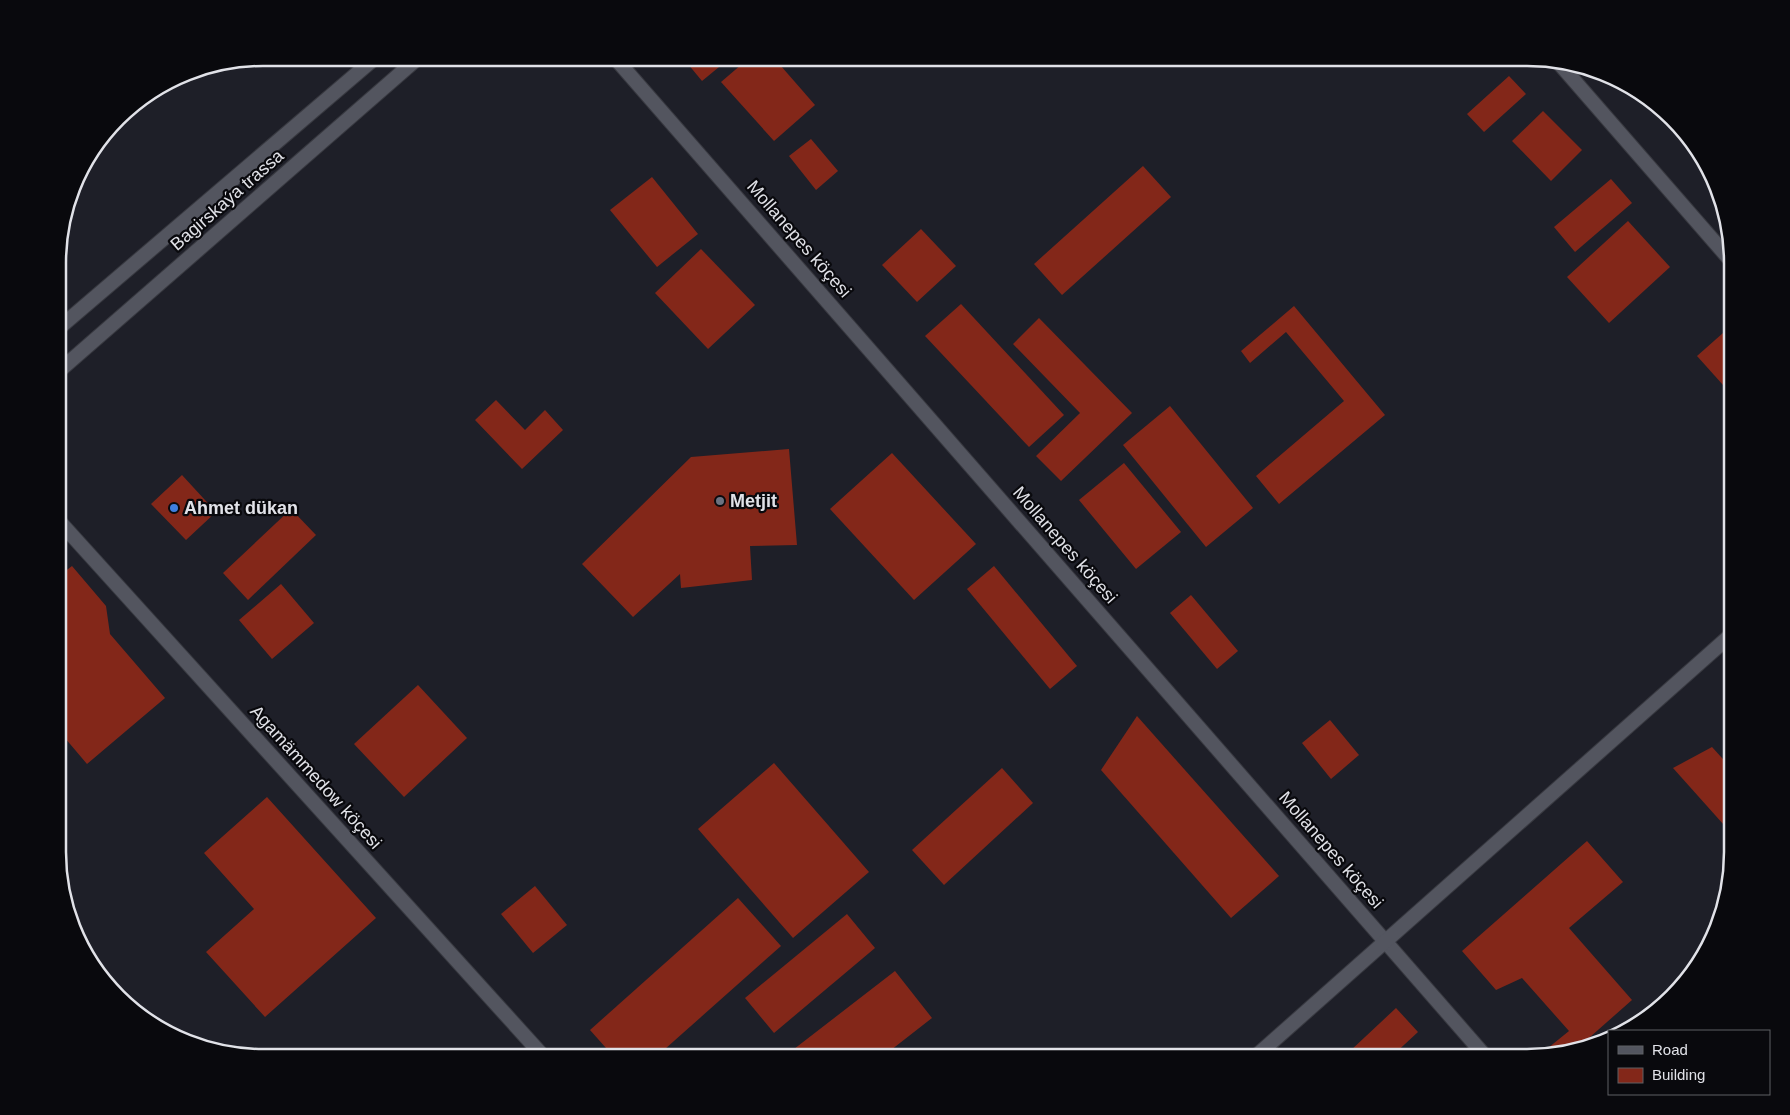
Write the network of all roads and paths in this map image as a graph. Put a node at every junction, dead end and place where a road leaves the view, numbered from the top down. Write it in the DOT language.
graph roads {
  1 [pos="366,66"];
  2 [pos="409,66"];
  3 [pos="623,66"];
  4 [pos="1565,70"];
  5 [pos="1723,252"];
  6 [pos="66,322"];
  7 [pos="66,365"];
  8 [pos="66,529"];
  9 [pos="1724,641"];
  10 [pos="1386,941"];
  11 [pos="537,1049"];
  12 [pos="1264,1049"];
  13 [pos="1479,1049"];
  1 -- 6 [label="street, Bagirskaýa trassa"];
  2 -- 7 [label="street, Bagirskaýa trassa"];
  3 -- 10 [label="street, Mollanepes köçesi"];
  4 -- 5 [label="street"];
  8 -- 11 [label="street, Agamämmedow köçesi"];
  9 -- 10 [label="street"];
  10 -- 12 [label="street"];
  10 -- 13 [label="street, Mollanepes köçesi"];
}
